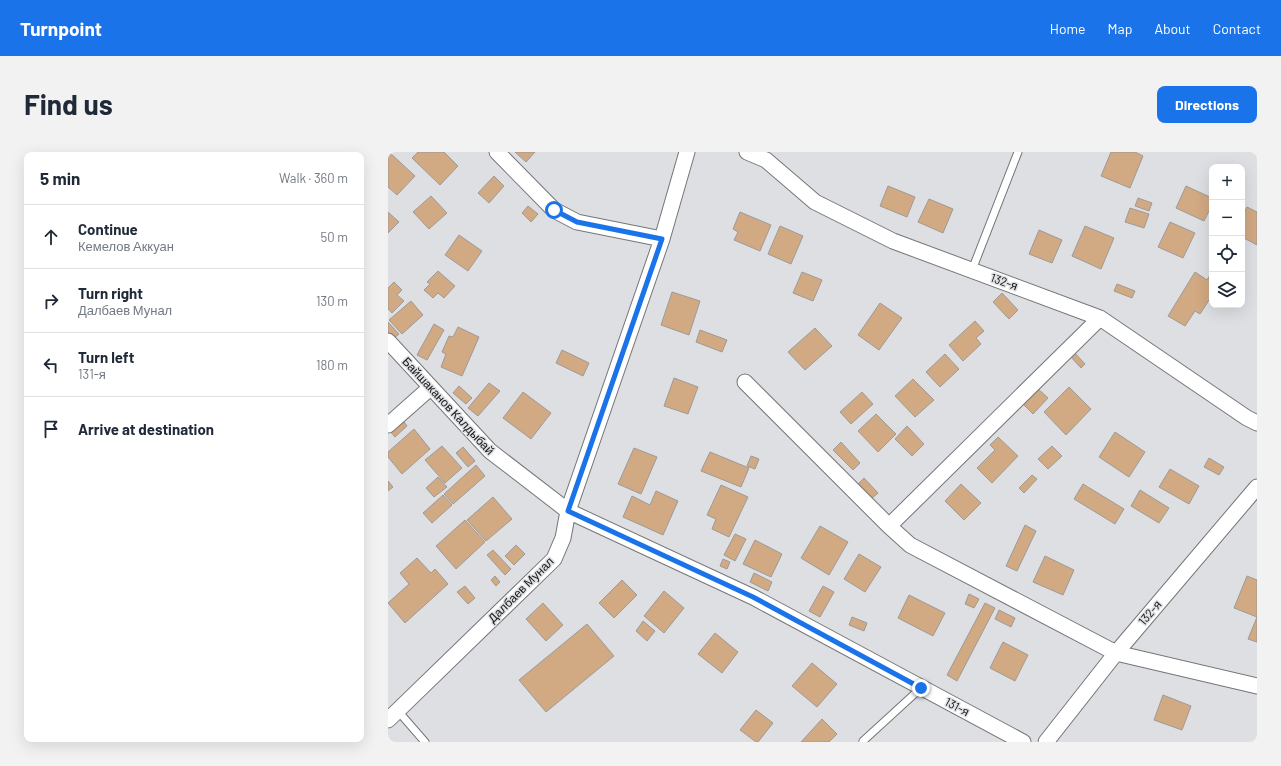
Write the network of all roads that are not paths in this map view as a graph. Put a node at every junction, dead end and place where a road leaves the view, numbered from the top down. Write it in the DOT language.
graph roads {
  1 [pos="497,152"];
  2 [pos="687,152"];
  3 [pos="747,152"];
  4 [pos="1018,152"];
  5 [pos="662,239"];
  6 [pos="972,270"];
  7 [pos="1100,318"];
  8 [pos="388,341"];
  9 [pos="746,382"];
  10 [pos="430,388"];
  11 [pos="1257,423"];
  12 [pos="388,425"];
  13 [pos="1257,488"];
  14 [pos="568,511"];
  15 [pos="889,526"];
  16 [pos="1116,653"];
  17 [pos="1257,686"];
  18 [pos="921,688"];
  19 [pos="393,715"];
  20 [pos="864,741"];
  21 [pos="425,742"];
  22 [pos="1023,742"];
  23 [pos="1046,742"];
  1 -- 5 [label="street"];
  2 -- 5 [label="street, Далбаев Мунал"];
  3 -- 6 [label="street, 132-я"];
  4 -- 6 [label="lane"];
  5 -- 14 [label="street, Далбаев Мунал"];
  6 -- 7 [label="street, 132-я"];
  7 -- 11 [label="street, 132-я"];
  7 -- 15 [label="street"];
  8 -- 10 [label="street, Байшаканов Калдыбай"];
  9 -- 15 [label="street"];
  10 -- 12 [label="street"];
  10 -- 14 [label="street, Байшаканов Калдыбай"];
  13 -- 16 [label="street, 132-я"];
  14 -- 18 [label="street, 131-я"];
  14 -- 19 [label="street, Далбаев Мунал"];
  15 -- 16 [label="street"];
  16 -- 17 [label="street"];
  16 -- 23 [label="street, 132-я"];
  18 -- 20 [label="lane"];
  18 -- 22 [label="street, 131-я"];
  19 -- 21 [label="lane"];
}
